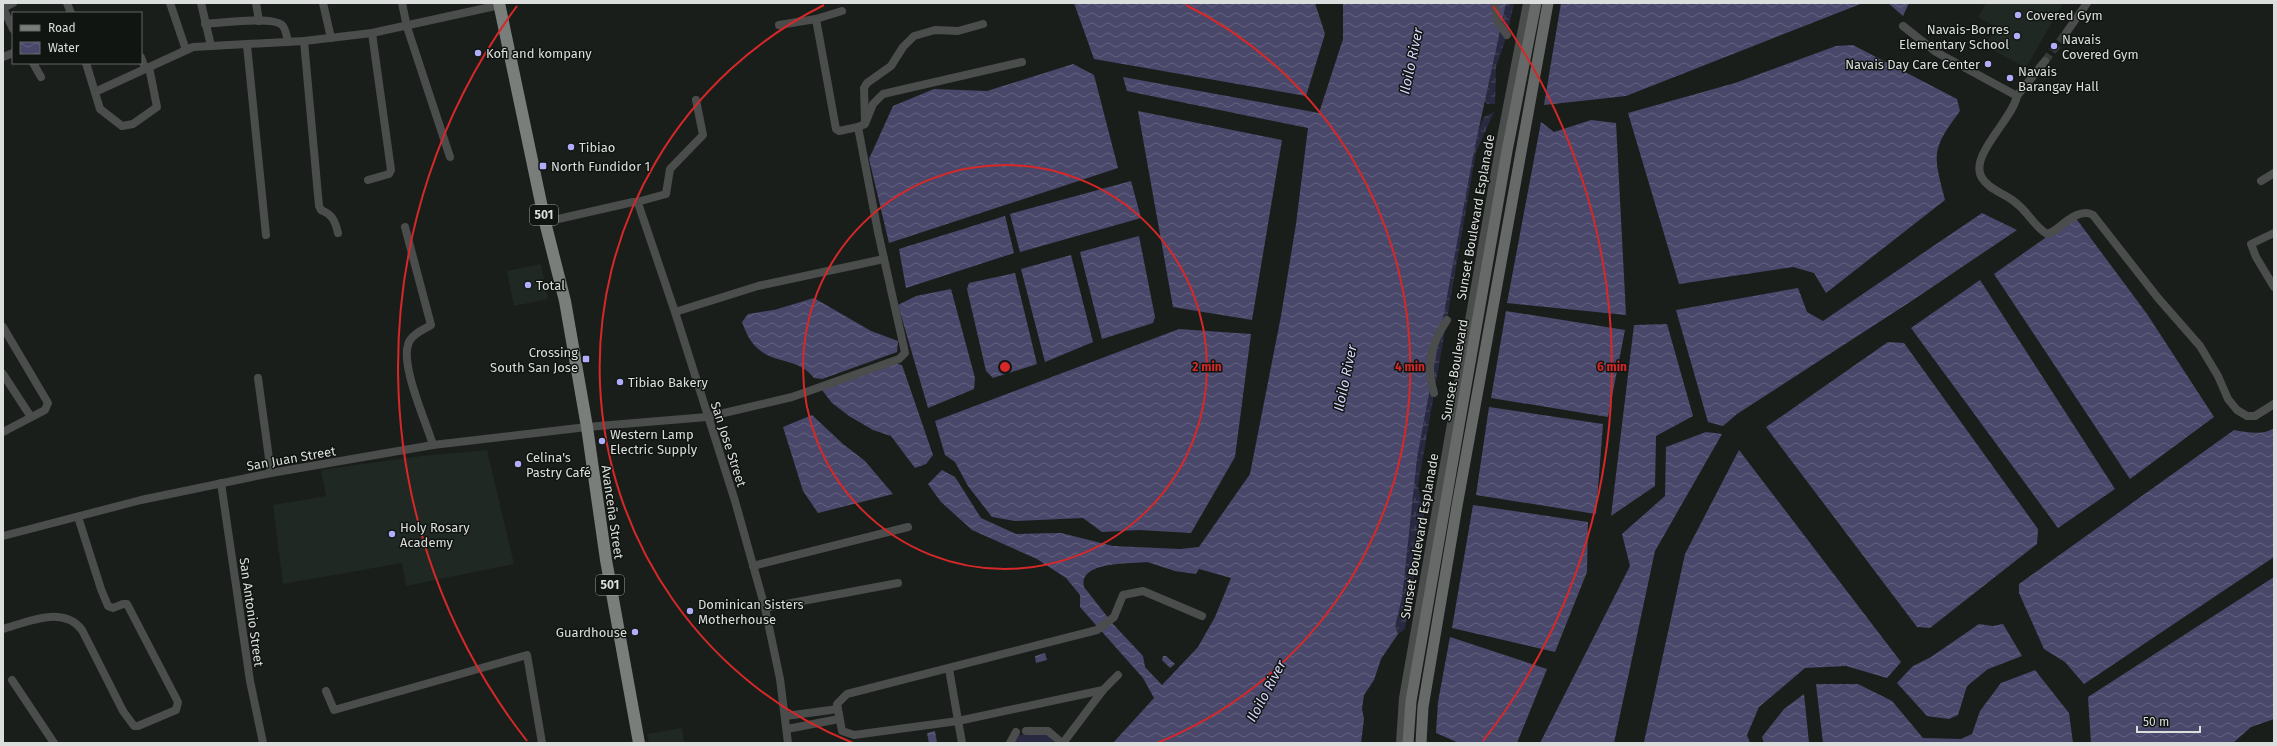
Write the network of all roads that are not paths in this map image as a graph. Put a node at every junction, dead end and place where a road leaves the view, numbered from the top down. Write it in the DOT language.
graph roads {
  1 [pos="13,3"];
  2 [pos="170,3"];
  3 [pos="201,3"];
  4 [pos="256,3"];
  5 [pos="323,3"];
  6 [pos="402,3"];
  7 [pos="1495,3"];
  8 [pos="1527,3"];
  9 [pos="1536,3"];
  10 [pos="1548,3"];
  11 [pos="2087,3"];
  12 [pos="500,4"];
  13 [pos="3,8"];
  14 [pos="842,11"];
  15 [pos="816,19"];
  16 [pos="259,21"];
  17 [pos="205,24"];
  18 [pos="984,24"];
  19 [pos="779,25"];
  20 [pos="1903,26"];
  21 [pos="12,27"];
  22 [pos="406,27"];
  23 [pos="372,33"];
  24 [pos="2066,33"];
  25 [pos="1508,35"];
  26 [pos="331,38"];
  27 [pos="304,41"];
  28 [pos="288,42"];
  29 [pos="247,45"];
  30 [pos="211,46"];
  31 [pos="186,50"];
  32 [pos="142,60"];
  33 [pos="2045,61"];
  34 [pos="1022,62"];
  35 [pos="34,64"];
  36 [pos="86,64"];
  37 [pos="147,68"];
  38 [pos="41,78"];
  39 [pos="95,92"];
  40 [pos="2017,96"];
  41 [pos="696,100"];
  42 [pos="862,125"];
  43 [pos="450,157"];
  44 [pos="2274,173"];
  45 [pos="368,180"];
  46 [pos="2261,181"];
  47 [pos="637,202"];
  48 [pos="546,222"];
  49 [pos="405,227"];
  50 [pos="338,233"];
  51 [pos="2274,233"];
  52 [pos="266,234"];
  53 [pos="884,259"];
  54 [pos="2274,287"];
  55 [pos="676,312"];
  56 [pos="1447,320"];
  57 [pos="3,327"];
  58 [pos="1470,360"];
  59 [pos="1482,362"];
  60 [pos="3,374"];
  61 [pos="258,378"];
  62 [pos="1434,393"];
  63 [pos="2274,404"];
  64 [pos="31,417"];
  65 [pos="707,417"];
  66 [pos="587,427"];
  67 [pos="3,432"];
  68 [pos="433,445"];
  69 [pos="271,473"];
  70 [pos="221,484"];
  71 [pos="78,517"];
  72 [pos="908,527"];
  73 [pos="3,536"];
  74 [pos="752,566"];
  75 [pos="898,583"];
  76 [pos="765,608"];
  77 [pos="1202,616"];
  78 [pos="3,629"];
  79 [pos="949,669"];
  80 [pos="1118,676"];
  81 [pos="12,680"];
  82 [pos="1103,690"];
  83 [pos="326,691"];
  84 [pos="838,709"];
  85 [pos="786,716"];
  86 [pos="839,719"];
  87 [pos="958,721"];
  88 [pos="787,729"];
  89 [pos="1026,731"];
  90 [pos="1016,732"];
  91 [pos="54,743"];
  92 [pos="263,743"];
  93 [pos="542,743"];
  94 [pos="639,743"];
  95 [pos="788,743"];
  96 [pos="962,743"];
  97 [pos="1010,743"];
  98 [pos="1063,743"];
  99 [pos="1400,743"];
  100 [pos="1408,743"];
  101 [pos="1421,743"];
  1 -- 13 [label="street"];
  2 -- 31 [label="street"];
  3 -- 17 [label="street"];
  4 -- 16 [label="street"];
  5 -- 26 [label="street"];
  6 -- 22 [label="street"];
  7 -- 25 [label="street"];
  8 -- 99 [label="street, Sunset Boulevard Esplanade"];
  9 -- 58 [label="main road, Sunset Boulevard"];
  10 -- 59 [label="main road, Sunset Boulevard"];
  11 -- 24 [label="street"];
  12 -- 22 [label="street"];
  12 -- 48 [label="main road, Avanceña Street / 501"];
  13 -- 21 [label="street"];
  14 -- 15 [label="street"];
  15 -- 19 [label="street"];
  15 -- 42 [label="street"];
  16 -- 17 [label="street"];
  16 -- 28 [label="street"];
  17 -- 30 [label="street"];
  18 -- 42 [label="street, San Juan Street"];
  20 -- 40 [label="street"];
  22 -- 23 [label="street"];
  22 -- 43 [label="street"];
  23 -- 26 [label="street"];
  23 -- 45 [label="street"];
  26 -- 27 [label="street"];
  27 -- 28 [label="street"];
  27 -- 50 [label="street"];
  28 -- 29 [label="street"];
  29 -- 30 [label="street"];
  29 -- 52 [label="street"];
  30 -- 31 [label="street"];
  31 -- 37 [label="street"];
  32 -- 37 [label="street"];
  33 -- 40 [label="street"];
  34 -- 42 [label="street"];
  35 -- 38 [label="street"];
  36 -- 39 [label="street"];
  37 -- 39 [label="street"];
  37 -- 39 [label="street"];
  40 -- 63 [label="street"];
  41 -- 47 [label="street"];
  42 -- 53 [label="street, San Juan Street"];
  44 -- 46 [label="street"];
  47 -- 48 [label="street"];
  47 -- 55 [label="street, San Jose Street"];
  48 -- 66 [label="main road, Avanceña Street / 501"];
  49 -- 68 [label="street"];
  51 -- 54 [label="street"];
  53 -- 55 [label="street"];
  53 -- 65 [label="street, San Juan Street"];
  55 -- 65 [label="street, San Jose Street"];
  56 -- 62 [label="street"];
  57 -- 64 [label="street"];
  58 -- 59 [label="main road"];
  58 -- 100 [label="main road, Sunset Boulevard"];
  59 -- 101 [label="main road, Sunset Boulevard"];
  60 -- 64 [label="street"];
  61 -- 69 [label="street"];
  64 -- 67 [label="street"];
  65 -- 66 [label="street, San Juan Street"];
  65 -- 74 [label="street, San Jose Street"];
  66 -- 68 [label="street, San Juan Street"];
  66 -- 94 [label="main road, Avanceña Street / 501"];
  68 -- 69 [label="street, San Juan Street"];
  69 -- 70 [label="street, San Juan Street"];
  70 -- 71 [label="street, San Juan Street"];
  70 -- 92 [label="street, San Antonio Street"];
  71 -- 73 [label="street, San Juan Street"];
  71 -- 78 [label="street"];
  72 -- 74 [label="street"];
  74 -- 76 [label="street, San Jose Street"];
  75 -- 76 [label="street"];
  76 -- 85 [label="street, San Jose Street"];
  77 -- 79 [label="street"];
  79 -- 84 [label="street"];
  79 -- 87 [label="street"];
  80 -- 82 [label="street"];
  81 -- 91 [label="street"];
  82 -- 87 [label="street"];
  82 -- 98 [label="street"];
  83 -- 93 [label="street"];
  84 -- 85 [label="street"];
  84 -- 86 [label="street"];
  85 -- 88 [label="street, San Jose Street"];
  86 -- 87 [label="street"];
  86 -- 88 [label="street"];
  87 -- 96 [label="street"];
  88 -- 95 [label="street, San Jose Street"];
  89 -- 98 [label="street"];
  90 -- 97 [label="street"];
}
